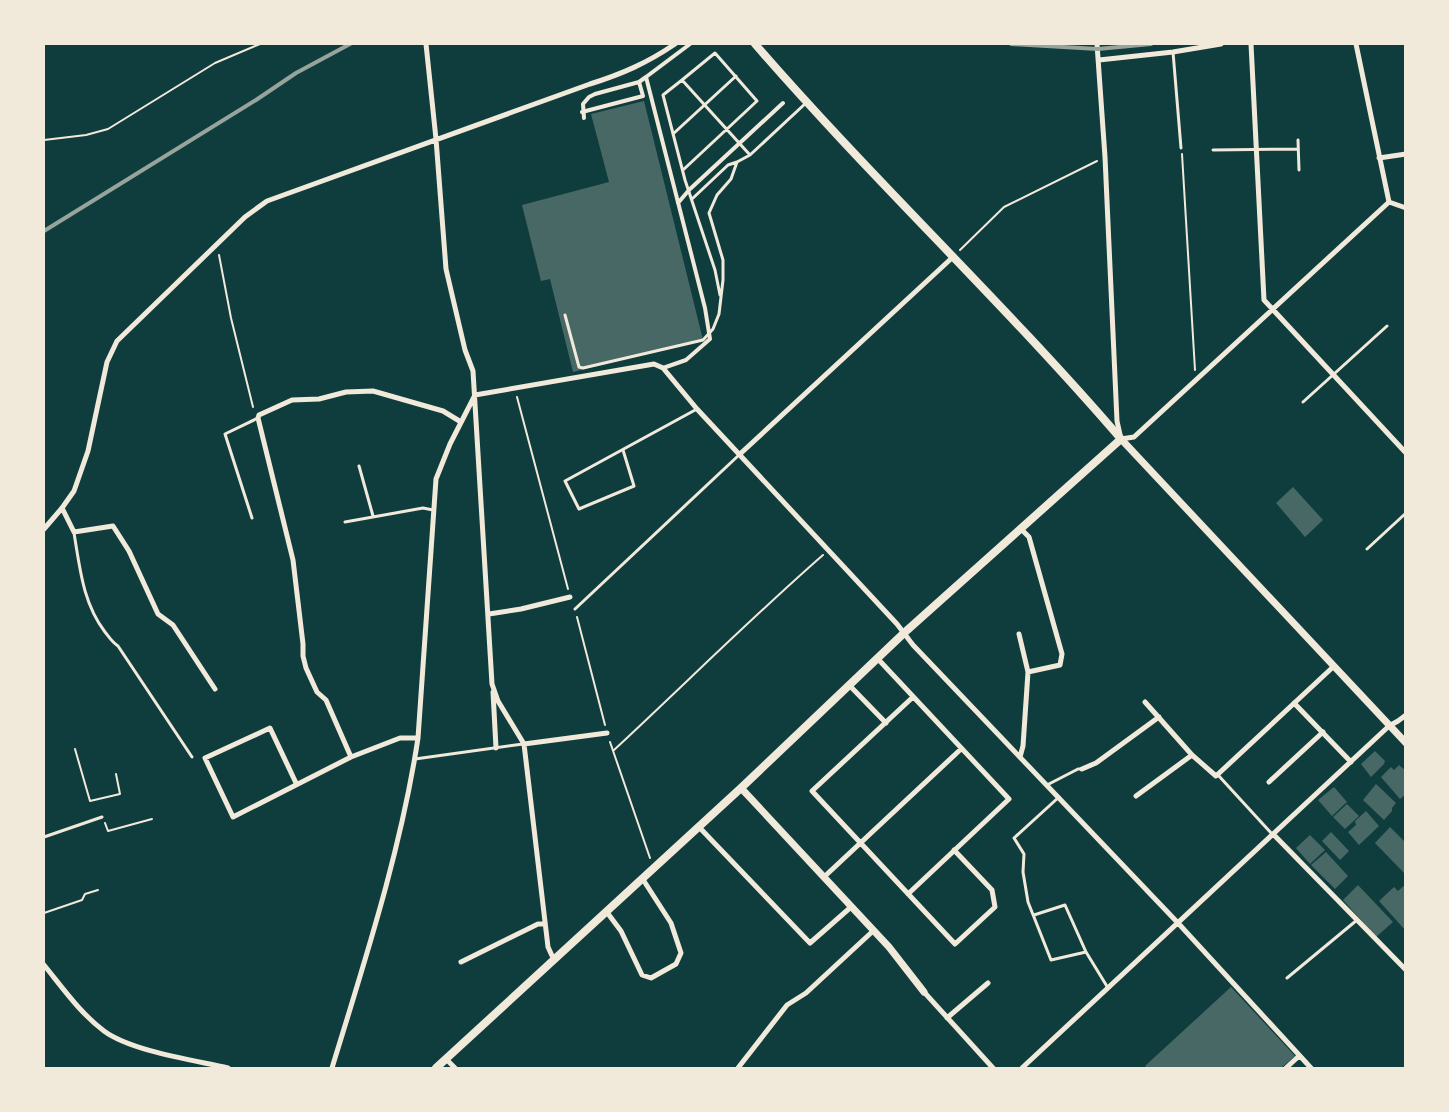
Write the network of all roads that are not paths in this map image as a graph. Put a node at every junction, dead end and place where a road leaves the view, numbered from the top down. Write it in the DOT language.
graph roads {
  1 [pos="426,44"];
  2 [pos="675,44"];
  3 [pos="690,44"];
  4 [pos="755,44"];
  5 [pos="1097,44"];
  6 [pos="1221,44"];
  7 [pos="1251,44"];
  8 [pos="1356,44"];
  9 [pos="1173,52"];
  10 [pos="1099,60"];
  11 [pos="646,76"];
  12 [pos="736,76"];
  13 [pos="682,80"];
  14 [pos="639,82"];
  15 [pos="807,102"];
  16 [pos="783,103"];
  17 [pos="704,105"];
  18 [pos="582,112"];
  19 [pos="584,118"];
  20 [pos="727,130"];
  21 [pos="673,134"];
  22 [pos="436,140"];
  23 [pos="1298,140"];
  24 [pos="739,143"];
  25 [pos="1181,148"];
  26 [pos="1256,148"];
  27 [pos="1297,149"];
  28 [pos="1213,150"];
  29 [pos="750,154"];
  30 [pos="1406,154"];
  31 [pos="1378,158"];
  32 [pos="737,162"];
  33 [pos="683,170"];
  34 [pos="1299,171"];
  35 [pos="689,190"];
  36 [pos="692,199"];
  37 [pos="1389,201"];
  38 [pos="678,204"];
  39 [pos="1406,208"];
  40 [pos="954,256"];
  41 [pos="721,299"];
  42 [pos="1271,309"];
  43 [pos="565,315"];
  44 [pos="1388,326"];
  45 [pos="663,368"];
  46 [pos="1333,376"];
  47 [pos="475,395"];
  48 [pos="1303,402"];
  49 [pos="698,409"];
  50 [pos="258,418"];
  51 [pos="461,422"];
  52 [pos="1122,439"];
  53 [pos="623,450"];
  54 [pos="1406,453"];
  55 [pos="740,454"];
  56 [pos="359,466"];
  57 [pos="62,508"];
  58 [pos="433,510"];
  59 [pos="1406,513"];
  60 [pos="373,516"];
  61 [pos="252,518"];
  62 [pos="345,522"];
  63 [pos="44,529"];
  64 [pos="1021,530"];
  65 [pos="74,532"];
  66 [pos="1367,549"];
  67 [pos="570,597"];
  68 [pos="574,609"];
  69 [pos="489,614"];
  70 [pos="904,633"];
  71 [pos="1019,634"];
  72 [pos="878,659"];
  73 [pos="1333,667"];
  74 [pos="1028,672"];
  75 [pos="492,684"];
  76 [pos="850,686"];
  77 [pos="215,689"];
  78 [pos="913,697"];
  79 [pos="1145,702"];
  80 [pos="1294,703"];
  81 [pos="1406,715"];
  82 [pos="1159,717"];
  83 [pos="886,723"];
  84 [pos="1389,726"];
  85 [pos="1323,732"];
  86 [pos="608,733"];
  87 [pos="418,738"];
  88 [pos="1406,743"];
  89 [pos="524,744"];
  90 [pos="496,748"];
  91 [pos="962,749"];
  92 [pos="1192,755"];
  93 [pos="351,757"];
  94 [pos="1020,757"];
  95 [pos="192,758"];
  96 [pos="415,759"];
  97 [pos="1351,762"];
  98 [pos="1082,769"];
  99 [pos="1217,775"];
  100 [pos="1269,782"];
  101 [pos="296,783"];
  102 [pos="1047,785"];
  103 [pos="741,788"];
  104 [pos="1136,796"];
  105 [pos="1059,797"];
  106 [pos="102,818"];
  107 [pos="698,826"];
  108 [pos="1274,835"];
  109 [pos="44,837"];
  110 [pos="861,843"];
  111 [pos="954,850"];
  112 [pos="824,877"];
  113 [pos="642,878"];
  114 [pos="908,894"];
  115 [pos="851,907"];
  116 [pos="606,911"];
  117 [pos="1034,915"];
  118 [pos="1357,920"];
  119 [pos="1178,923"];
  120 [pos="545,924"];
  121 [pos="873,931"];
  122 [pos="1086,952"];
  123 [pos="554,960"];
  124 [pos="461,962"];
  125 [pos="44,965"];
  126 [pos="1406,969"];
  127 [pos="1287,978"];
  128 [pos="988,983"];
  129 [pos="1108,988"];
  130 [pos="924,992"];
  131 [pos="948,1018"];
  132 [pos="1299,1056"];
  133 [pos="446,1059"];
  134 [pos="228,1068"];
  135 [pos="332,1068"];
  136 [pos="436,1068"];
  137 [pos="455,1068"];
  138 [pos="738,1068"];
  139 [pos="993,1068"];
  140 [pos="1022,1068"];
  141 [pos="1286,1068"];
  142 [pos="1311,1068"];
  1 -- 22 [label="street"];
  2 -- 22 [label="street"];
  3 -- 11 [label="street"];
  4 -- 15 [label="main road"];
  5 -- 10 [label="street"];
  6 -- 9 [label="street"];
  7 -- 26 [label="street"];
  8 -- 31 [label="street"];
  9 -- 10 [label="street"];
  9 -- 25 [label="lane"];
  10 -- 52 [label="street"];
  11 -- 14 [label="street"];
  11 -- 38 [label="street"];
  12 -- 13 [label="lane"];
  12 -- 17 [label="lane"];
  12 -- 20 [label="lane"];
  13 -- 17 [label="lane"];
  13 -- 21 [label="lane"];
  14 -- 18 [label="street"];
  14 -- 18 [label="street"];
  15 -- 29 [label="lane"];
  15 -- 40 [label="main road"];
  16 -- 24 [label="street"];
  17 -- 20 [label="lane"];
  17 -- 21 [label="lane"];
  18 -- 19 [label="street"];
  20 -- 24 [label="lane"];
  20 -- 33 [label="lane"];
  21 -- 33 [label="lane"];
  22 -- 47 [label="street"];
  22 -- 57 [label="street"];
  23 -- 27 [label="lane"];
  24 -- 29 [label="lane"];
  24 -- 35 [label="street"];
  26 -- 27 [label="lane"];
  26 -- 28 [label="lane"];
  26 -- 42 [label="street"];
  27 -- 34 [label="lane"];
  29 -- 32 [label="lane"];
  30 -- 31 [label="street"];
  31 -- 37 [label="street"];
  32 -- 36 [label="lane"];
  32 -- 41 [label="lane"];
  33 -- 35 [label="lane"];
  35 -- 36 [label="lane"];
  35 -- 38 [label="street"];
  36 -- 41 [label="lane"];
  37 -- 39 [label="street"];
  37 -- 42 [label="street"];
  38 -- 45 [label="street"];
  40 -- 52 [label="main road"];
  40 -- 55 [label="street"];
  41 -- 43 [label="lane"];
  42 -- 46 [label="street"];
  42 -- 52 [label="street"];
  44 -- 46 [label="lane"];
  45 -- 47 [label="street"];
  45 -- 49 [label="street"];
  46 -- 48 [label="lane"];
  46 -- 54 [label="street"];
  47 -- 51 [label="street"];
  47 -- 69 [label="street"];
  49 -- 53 [label="lane"];
  49 -- 55 [label="street"];
  50 -- 51 [label="street"];
  50 -- 61 [label="lane"];
  50 -- 93 [label="street"];
  51 -- 58 [label="street"];
  52 -- 64 [label="main road"];
  52 -- 73 [label="street"];
  53 -- 53 [label="lane"];
  55 -- 68 [label="lane"];
  55 -- 70 [label="street"];
  56 -- 60 [label="lane"];
  57 -- 63 [label="street"];
  57 -- 65 [label="street"];
  58 -- 60 [label="lane"];
  58 -- 87 [label="street"];
  59 -- 66 [label="lane"];
  60 -- 62 [label="lane"];
  64 -- 70 [label="main road"];
  64 -- 74 [label="street"];
  65 -- 77 [label="street"];
  65 -- 95 [label="lane"];
  67 -- 69 [label="street"];
  69 -- 75 [label="street"];
  70 -- 72 [label="main road"];
  70 -- 94 [label="street"];
  71 -- 74 [label="street"];
  72 -- 76 [label="main road"];
  72 -- 78 [label="street"];
  73 -- 80 [label="street"];
  73 -- 84 [label="street"];
  74 -- 94 [label="street"];
  75 -- 89 [label="street"];
  75 -- 90 [label="street"];
  76 -- 83 [label="street"];
  76 -- 103 [label="main road"];
  78 -- 83 [label="street"];
  78 -- 91 [label="street"];
  79 -- 82 [label="street"];
  80 -- 85 [label="street"];
  80 -- 99 [label="street"];
  81 -- 84 [label="street"];
  82 -- 92 [label="street"];
  82 -- 98 [label="street"];
  83 -- 110 [label="street"];
  84 -- 88 [label="street"];
  84 -- 97 [label="street"];
  85 -- 97 [label="street"];
  85 -- 100 [label="street"];
  86 -- 89 [label="street"];
  87 -- 93 [label="street"];
  87 -- 96 [label="street"];
  89 -- 90 [label="lane"];
  89 -- 120 [label="street"];
  90 -- 96 [label="lane"];
  91 -- 110 [label="street"];
  91 -- 111 [label="street"];
  92 -- 99 [label="street"];
  92 -- 104 [label="street"];
  93 -- 101 [label="street"];
  94 -- 102 [label="street"];
  96 -- 135 [label="street"];
  97 -- 108 [label="street"];
  98 -- 102 [label="lane"];
  99 -- 108 [label="lane"];
  101 -- 101 [label="street"];
  102 -- 105 [label="street"];
  103 -- 107 [label="main road"];
  103 -- 112 [label="street"];
  105 -- 117 [label="lane"];
  105 -- 119 [label="street"];
  106 -- 109 [label="lane"];
  107 -- 113 [label="main road"];
  107 -- 115 [label="street"];
  108 -- 118 [label="street"];
  108 -- 119 [label="street"];
  110 -- 112 [label="street"];
  110 -- 114 [label="street"];
  111 -- 114 [label="street"];
  111 -- 114 [label="street"];
  112 -- 115 [label="street"];
  113 -- 116 [label="main road"];
  113 -- 116 [label="street"];
  115 -- 121 [label="street"];
  116 -- 123 [label="main road"];
  117 -- 122 [label="lane"];
  117 -- 122 [label="lane"];
  118 -- 126 [label="street"];
  118 -- 127 [label="lane"];
  119 -- 129 [label="street"];
  119 -- 132 [label="street"];
  120 -- 123 [label="street"];
  120 -- 124 [label="street"];
  121 -- 130 [label="street"];
  121 -- 138 [label="street"];
  122 -- 129 [label="lane"];
  123 -- 133 [label="main road"];
  125 -- 134 [label="street"];
  128 -- 131 [label="street"];
  129 -- 140 [label="street"];
  130 -- 131 [label="street"];
  131 -- 139 [label="street"];
  132 -- 141 [label="street"];
  132 -- 142 [label="street"];
  133 -- 136 [label="main road"];
  133 -- 137 [label="street"];
}
